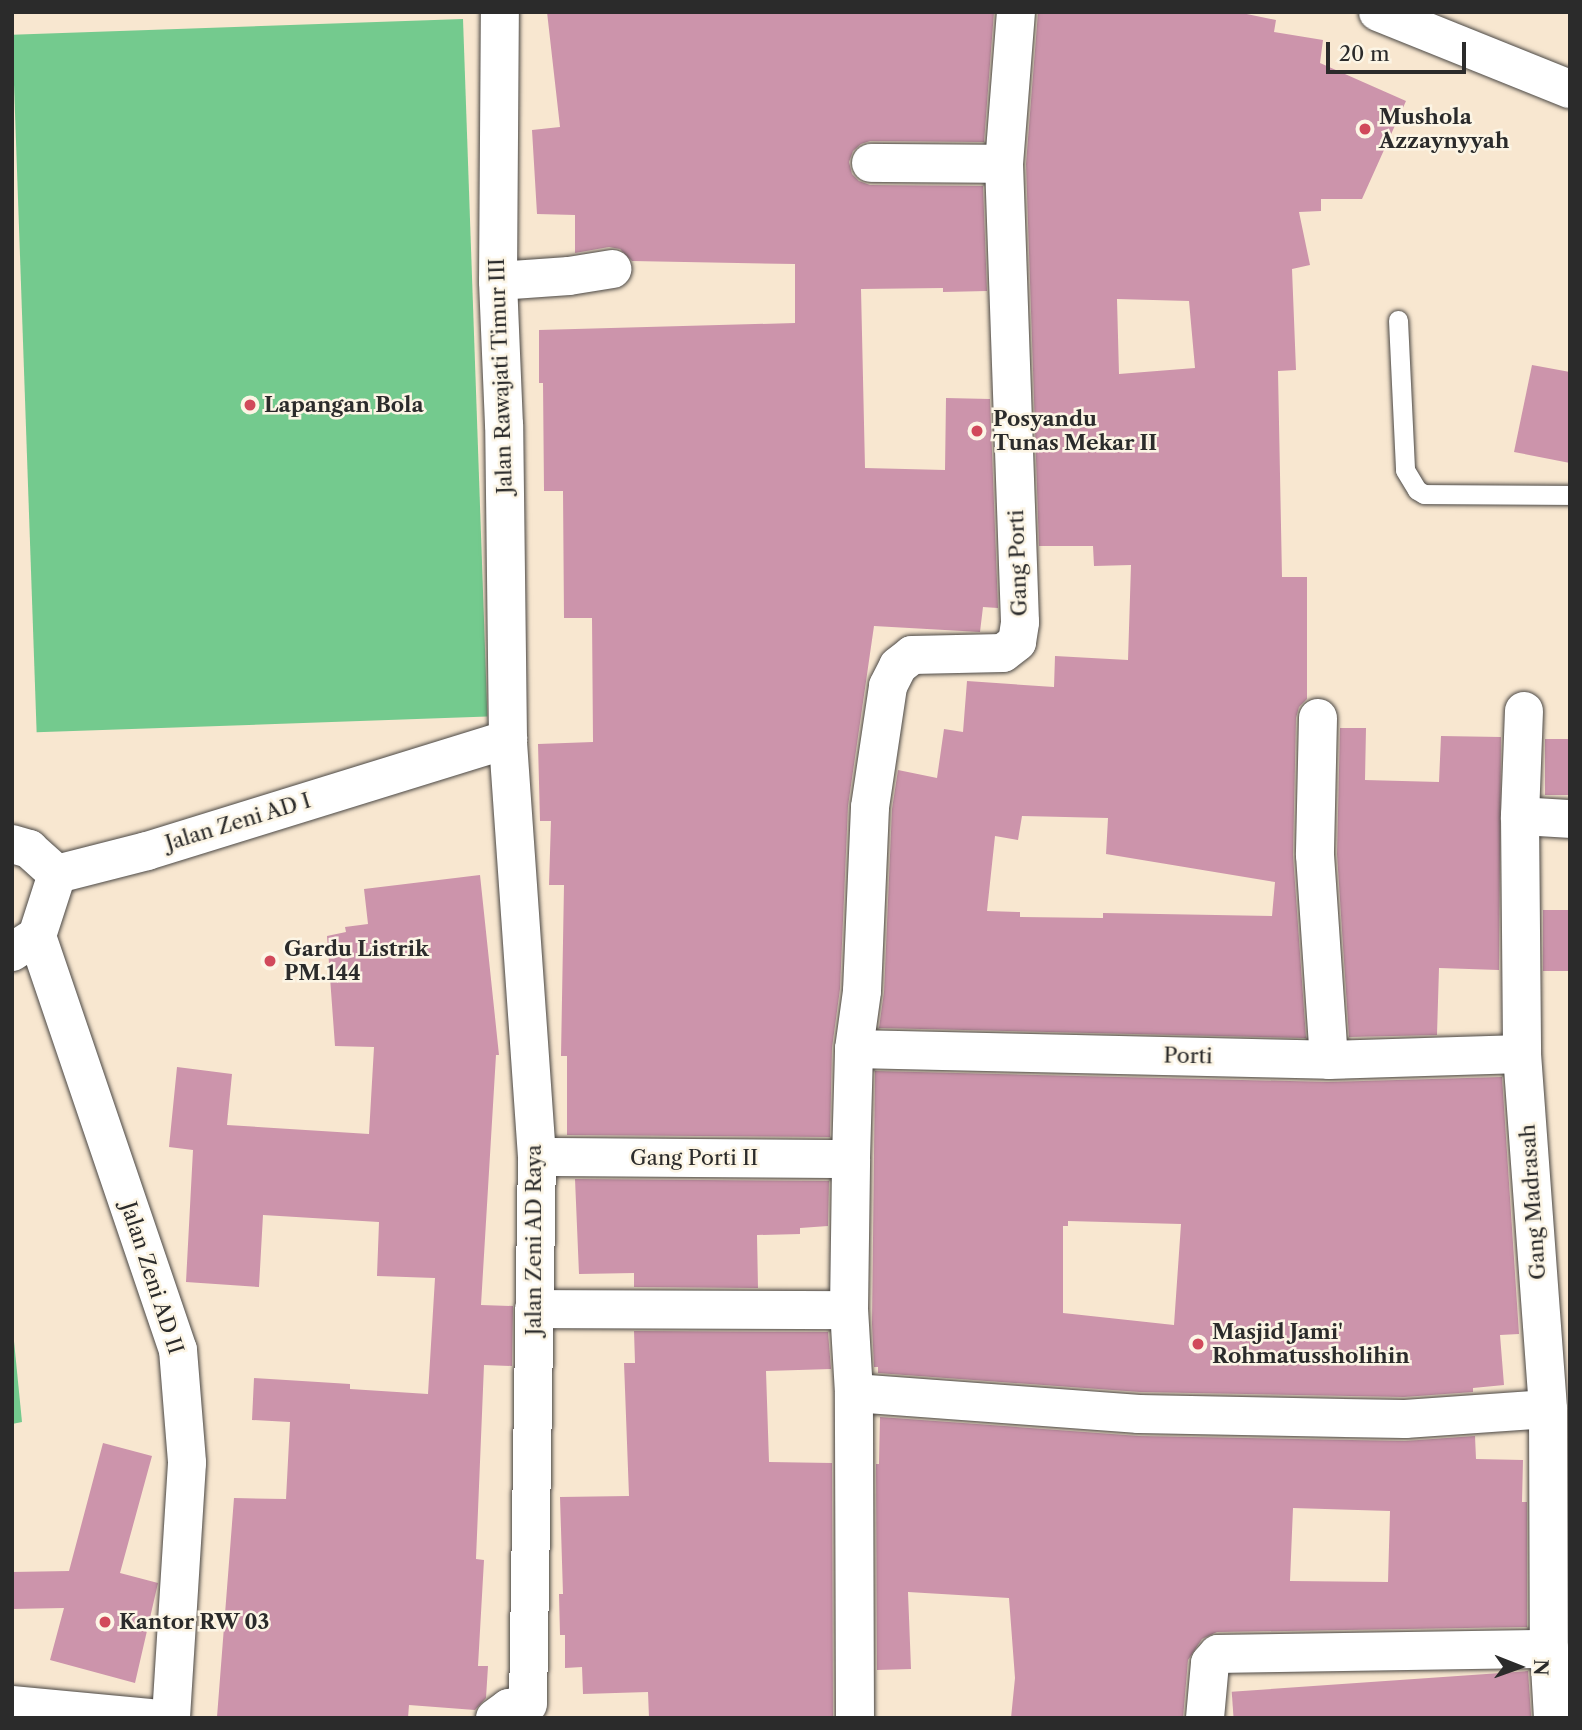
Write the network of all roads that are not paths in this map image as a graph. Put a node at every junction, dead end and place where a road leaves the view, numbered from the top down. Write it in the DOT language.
graph roads {
  1 [pos="500,12"];
  2 [pos="1016,12"];
  3 [pos="1378,12"];
  4 [pos="1570,89"];
  5 [pos="871,163"];
  6 [pos="1004,164"];
  7 [pos="612,269"];
  8 [pos="498,281"];
  9 [pos="1398,320"];
  10 [pos="1570,495"];
  11 [pos="1524,712"];
  12 [pos="1318,718"];
  13 [pos="508,739"];
  14 [pos="1520,816"];
  15 [pos="1570,819"];
  16 [pos="12,844"];
  17 [pos="57,874"];
  18 [pos="25,944"];
  19 [pos="854,1049"];
  20 [pos="1522,1054"];
  21 [pos="1329,1060"];
  22 [pos="537,1157"];
  23 [pos="851,1158"];
  24 [pos="534,1309"];
  25 [pos="849,1310"];
  26 [pos="854,1393"];
  27 [pos="1548,1409"];
  28 [pos="1549,1649"];
  29 [pos="1558,1701"];
  30 [pos="12,1705"];
  31 [pos="526,1713"];
  32 [pos="149,1718"];
  33 [pos="171,1718"];
  34 [pos="855,1718"];
  35 [pos="1205,1718"];
  1 -- 8 [label="street, Jalan Rawajati Timur III"];
  2 -- 6 [label="street, Gang Porti"];
  3 -- 4 [label="street"];
  5 -- 6 [label="street"];
  6 -- 19 [label="street, Gang Porti"];
  7 -- 8 [label="street"];
  8 -- 13 [label="street, Jalan Rawajati Timur III"];
  9 -- 10 [label="lane"];
  11 -- 14 [label="street, Gang Madrasah"];
  12 -- 21 [label="street"];
  13 -- 17 [label="street, Jalan Zeni AD I"];
  13 -- 22 [label="street, Jalan Zeni AD Raya"];
  14 -- 15 [label="street"];
  14 -- 20 [label="street, Gang Madrasah"];
  16 -- 17 [label="street"];
  17 -- 18 [label="street"];
  18 -- 33 [label="street, Jalan Zeni AD II"];
  19 -- 21 [label="street, Porti"];
  19 -- 23 [label="street"];
  20 -- 21 [label="street, Porti"];
  20 -- 27 [label="street, Gang Madrasah"];
  22 -- 23 [label="street, Gang Porti II"];
  22 -- 24 [label="street, Jalan Zeni AD Raya"];
  23 -- 25 [label="street"];
  24 -- 25 [label="street"];
  24 -- 31 [label="street, Jalan Zeni AD Raya"];
  25 -- 26 [label="street"];
  26 -- 27 [label="street"];
  26 -- 34 [label="street"];
  27 -- 28 [label="street, Gang Madrasah"];
  28 -- 29 [label="street, Gang Madrasah"];
  28 -- 35 [label="street"];
  30 -- 32 [label="street"];
}
